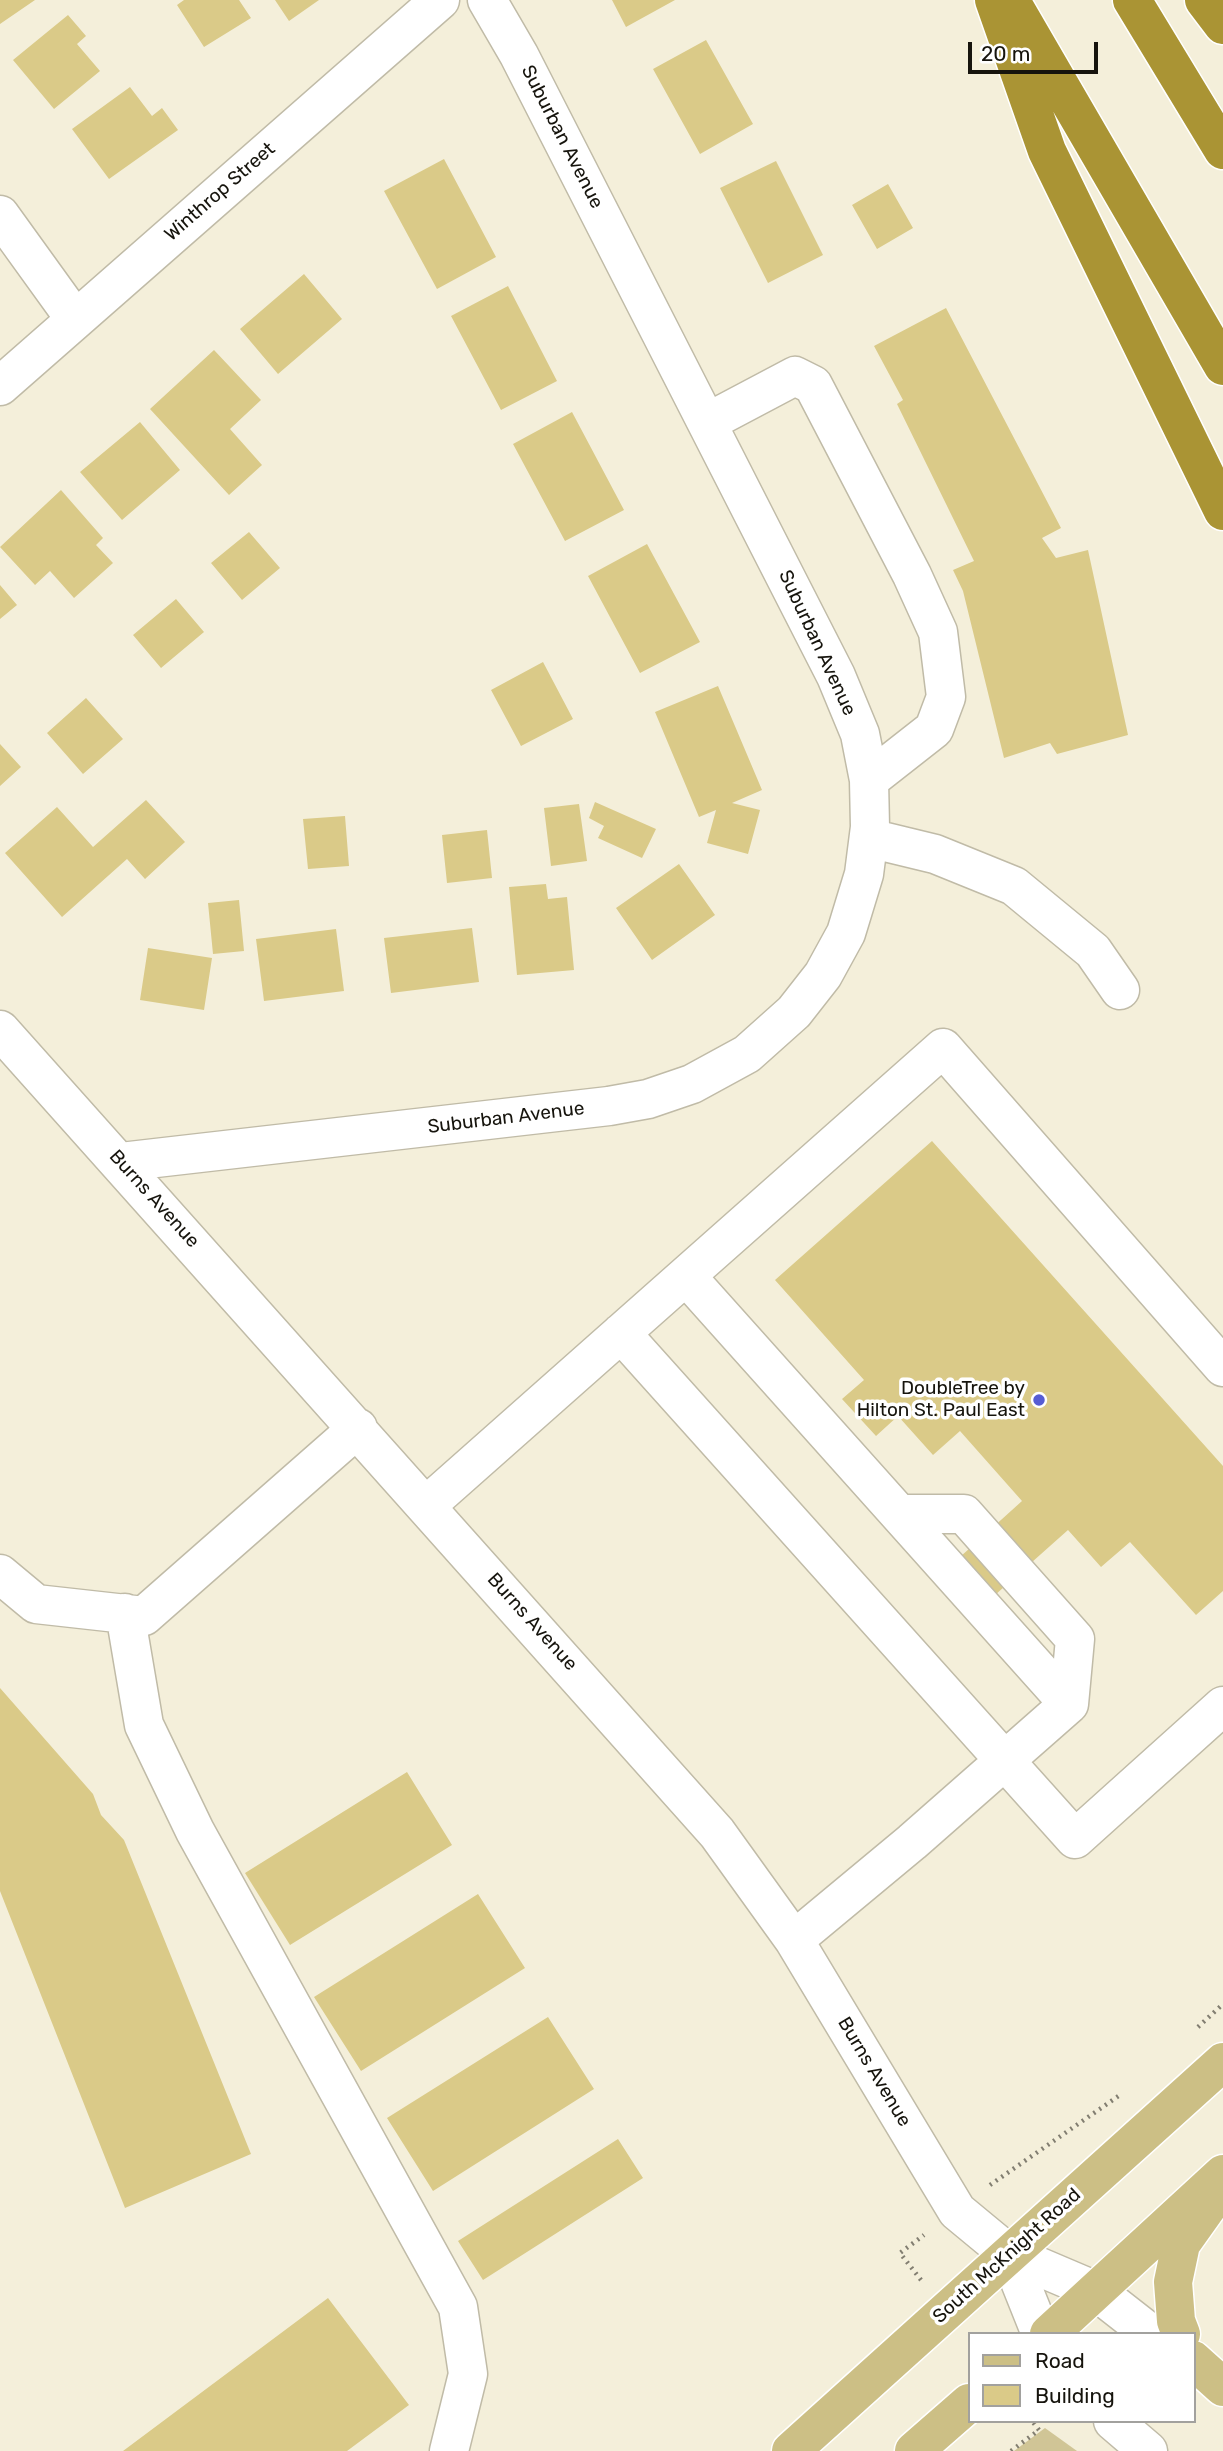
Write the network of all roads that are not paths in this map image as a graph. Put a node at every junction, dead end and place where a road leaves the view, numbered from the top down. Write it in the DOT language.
graph roads {
  1 [pos="440,0"];
  2 [pos="487,0"];
  3 [pos="994,0"];
  4 [pos="1010,0"];
  5 [pos="1132,0"];
  6 [pos="1204,0"];
  7 [pos="1223,25"];
  8 [pos="1223,150"];
  9 [pos="0,215"];
  10 [pos="75,319"];
  11 [pos="1223,366"];
  12 [pos="0,386"];
  13 [pos="708,422"];
  14 [pos="1223,511"];
  15 [pos="869,780"];
  16 [pos="869,838"];
  17 [pos="1120,990"];
  18 [pos="0,1030"];
  19 [pos="121,1162"];
  20 [pos="686,1276"];
  21 [pos="621,1333"];
  22 [pos="1223,1367"];
  23 [pos="358,1428"];
  24 [pos="427,1504"];
  25 [pos="0,1574"];
  26 [pos="125,1614"];
  27 [pos="1223,1706"];
  28 [pos="1004,1762"];
  29 [pos="794,1940"];
  30 [pos="1223,2062"];
  31 [pos="1223,2174"];
  32 [pos="1223,2184"];
  33 [pos="1009,2254"];
  34 [pos="1096,2291"];
  35 [pos="1040,2332"];
  36 [pos="1051,2332"];
  37 [pos="1148,2332"];
  38 [pos="1180,2332"];
  39 [pos="1195,2362"];
  40 [pos="1195,2368"];
  41 [pos="1223,2389"];
  42 [pos="968,2404"];
  43 [pos="1115,2423"];
  44 [pos="449,2451"];
  45 [pos="791,2451"];
  46 [pos="914,2451"];
  47 [pos="1148,2451"];
  1 -- 10 [label="street, Winthrop Street"];
  2 -- 13 [label="street, Suburban Avenue"];
  3 -- 14 [label="highway"];
  4 -- 11 [label="highway"];
  5 -- 8 [label="highway"];
  6 -- 7 [label="highway"];
  9 -- 10 [label="street"];
  10 -- 12 [label="street, Winthrop Street"];
  13 -- 15 [label="street, Suburban Avenue"];
  13 -- 15 [label="street"];
  15 -- 16 [label="street, Suburban Avenue"];
  16 -- 17 [label="street"];
  16 -- 19 [label="street, Suburban Avenue"];
  18 -- 19 [label="street, Burns Avenue"];
  19 -- 23 [label="street, Burns Avenue"];
  20 -- 21 [label="street"];
  20 -- 22 [label="street"];
  20 -- 28 [label="street"];
  21 -- 24 [label="street"];
  21 -- 28 [label="street"];
  23 -- 24 [label="street, Burns Avenue"];
  23 -- 26 [label="street"];
  24 -- 29 [label="street, Burns Avenue"];
  25 -- 26 [label="street"];
  26 -- 44 [label="street"];
  27 -- 28 [label="street"];
  28 -- 29 [label="street"];
  29 -- 33 [label="street, Burns Avenue"];
  30 -- 33 [label="main road, South McKnight Road"];
  31 -- 34 [label="main road"];
  32 -- 38 [label="main road"];
  33 -- 34 [label="street"];
  33 -- 35 [label="street"];
  33 -- 45 [label="main road, South McKnight Road"];
  34 -- 36 [label="main road"];
  34 -- 37 [label="street"];
  39 -- 41 [label="main road"];
  40 -- 41 [label="street"];
  42 -- 46 [label="main road"];
  43 -- 47 [label="street"];
}
